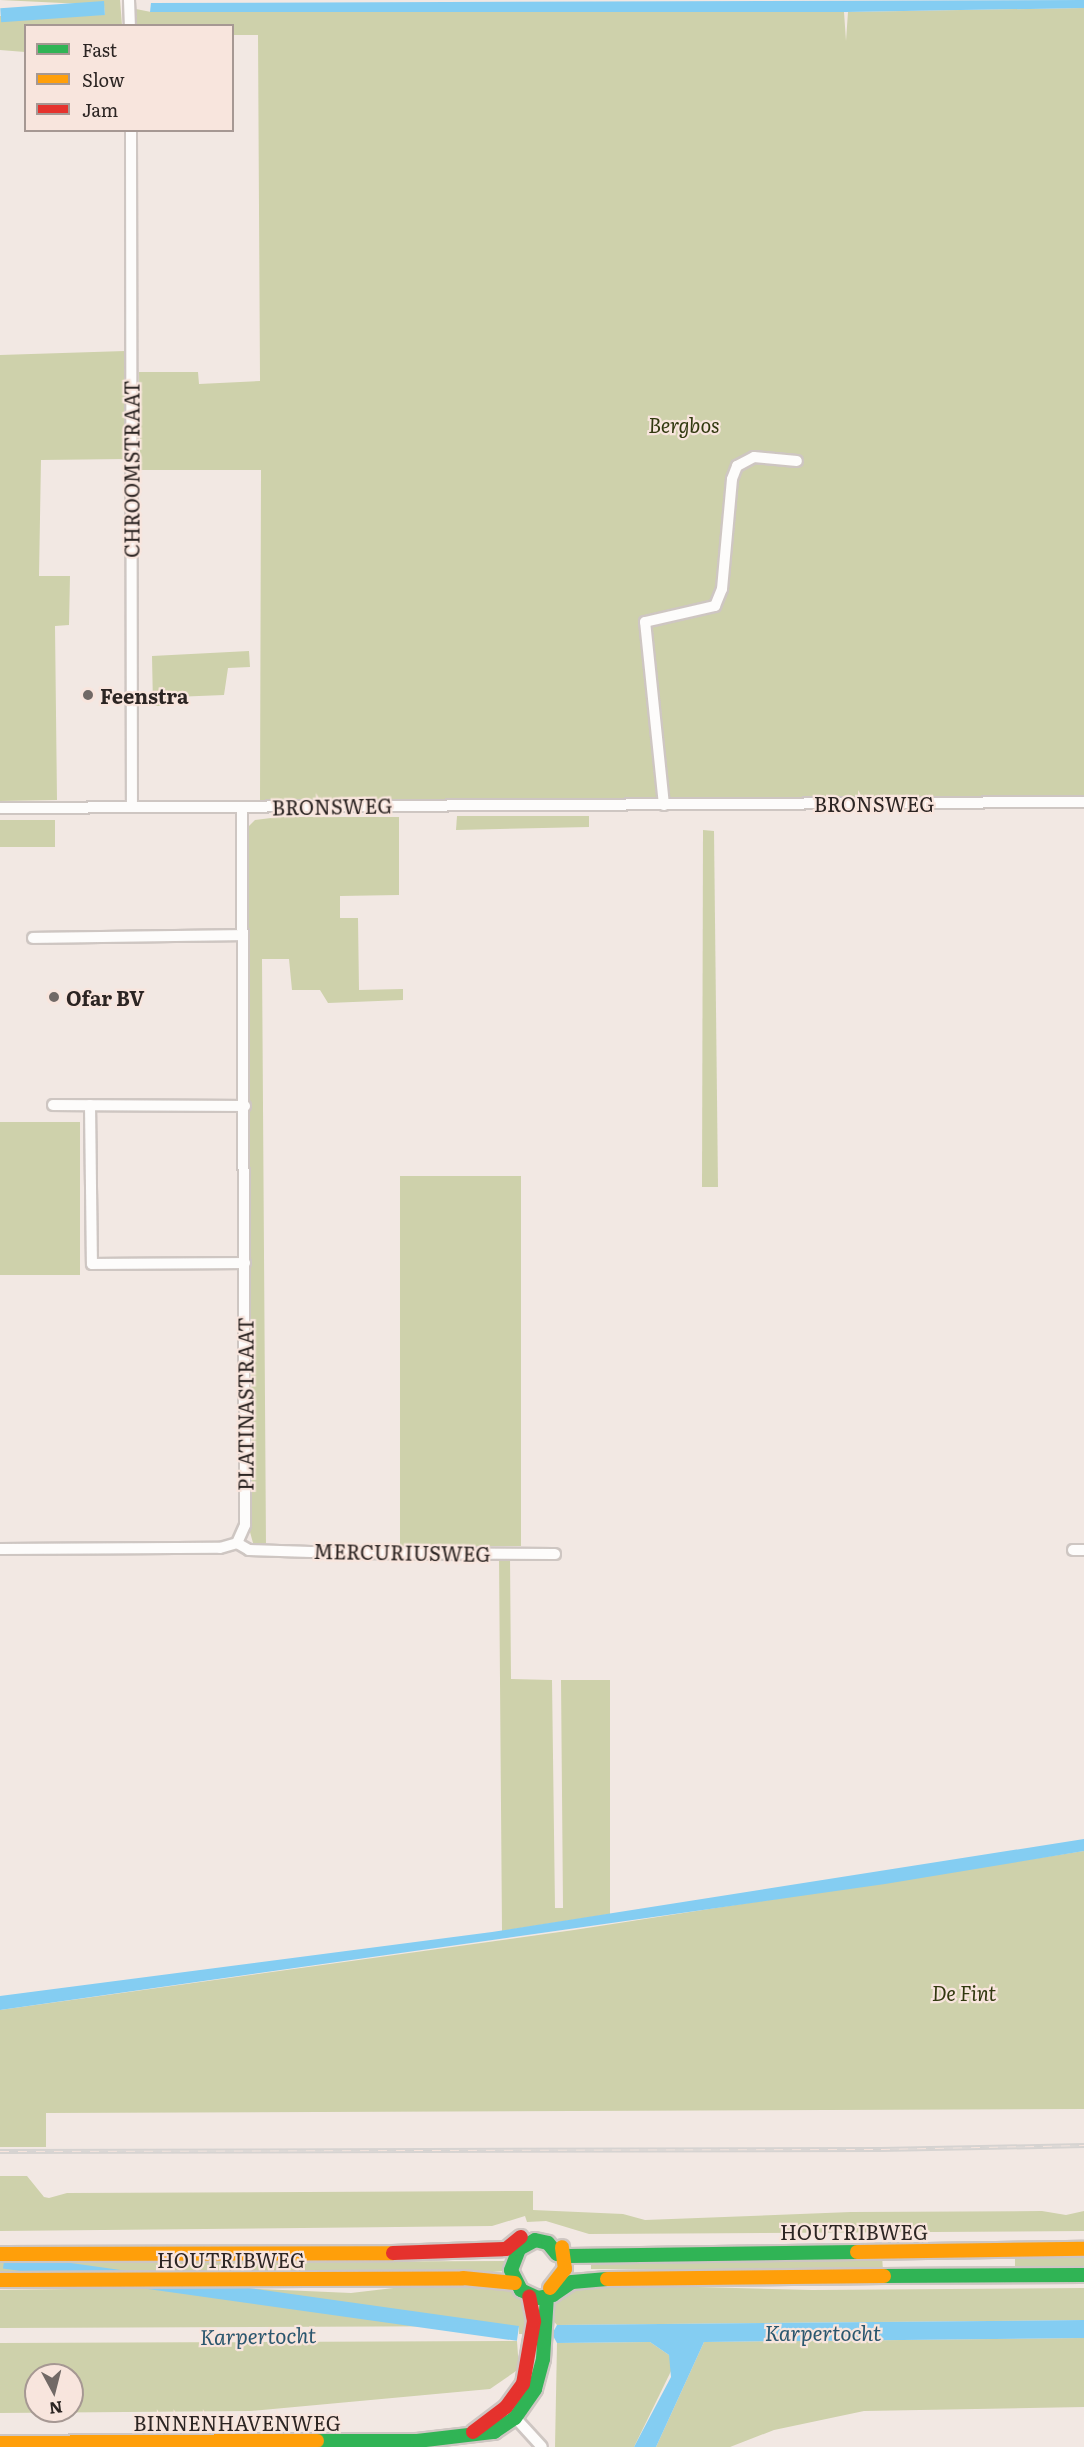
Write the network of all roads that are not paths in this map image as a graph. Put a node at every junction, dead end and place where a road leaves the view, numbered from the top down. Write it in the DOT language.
graph roads {
  1 [pos="129,0"];
  2 [pos="130,24"];
  3 [pos="130,132"];
  4 [pos="797,461"];
  5 [pos="1084,802"];
  6 [pos="664,805"];
  7 [pos="132,807"];
  8 [pos="242,807"];
  9 [pos="0,808"];
  10 [pos="243,935"];
  11 [pos="33,938"];
  12 [pos="53,1105"];
  13 [pos="90,1105"];
  14 [pos="245,1106"];
  15 [pos="245,1263"];
  16 [pos="237,1543"];
  17 [pos="0,1549"];
  18 [pos="555,1554"];
  19 [pos="516,2247"];
  20 [pos="1084,2249"];
  21 [pos="564,2251"];
  22 [pos="0,2254"];
  23 [pos="1084,2275"];
  24 [pos="513,2279"];
  25 [pos="0,2280"];
  26 [pos="555,2287"];
  27 [pos="529,2296"];
  28 [pos="510,2413"];
  29 [pos="0,2443"];
  30 [pos="542,2447"];
  1 -- 2 [label="street"];
  3 -- 7 [label="street, CHROOMSTRAAT"];
  4 -- 6 [label="street"];
  5 -- 6 [label="street, BRONSWEG"];
  6 -- 8 [label="street, BRONSWEG"];
  7 -- 8 [label="street, BRONSWEG"];
  7 -- 9 [label="street, BRONSWEG"];
  8 -- 10 [label="street, PLATINASTRAAT"];
  10 -- 11 [label="street"];
  10 -- 14 [label="street, PLATINASTRAAT"];
  12 -- 13 [label="street"];
  13 -- 14 [label="street"];
  13 -- 15 [label="street"];
  14 -- 15 [label="street, PLATINASTRAAT"];
  15 -- 16 [label="street, PLATINASTRAAT"];
  16 -- 17 [label="street"];
  16 -- 18 [label="street, MERCURIUSWEG"];
  19 -- 21 [label="main road, HOUTRIBWEG"];
  19 -- 22 [label="main road, HOUTRIBWEG"];
  19 -- 24 [label="main road"];
  20 -- 21 [label="main road, HOUTRIBWEG"];
  21 -- 26 [label="main road, BINNENHAVENWEG"];
  23 -- 26 [label="main road"];
  24 -- 25 [label="main road, HOUTRIBWEG"];
  24 -- 26 [label="main road"];
  24 -- 27 [label="main road"];
  26 -- 27 [label="main road"];
  26 -- 28 [label="main road, BINNENHAVENWEG"];
  27 -- 28 [label="main road, BINNENHAVENWEG"];
  28 -- 29 [label="main road, BINNENHAVENWEG"];
  28 -- 30 [label="street"];
}
